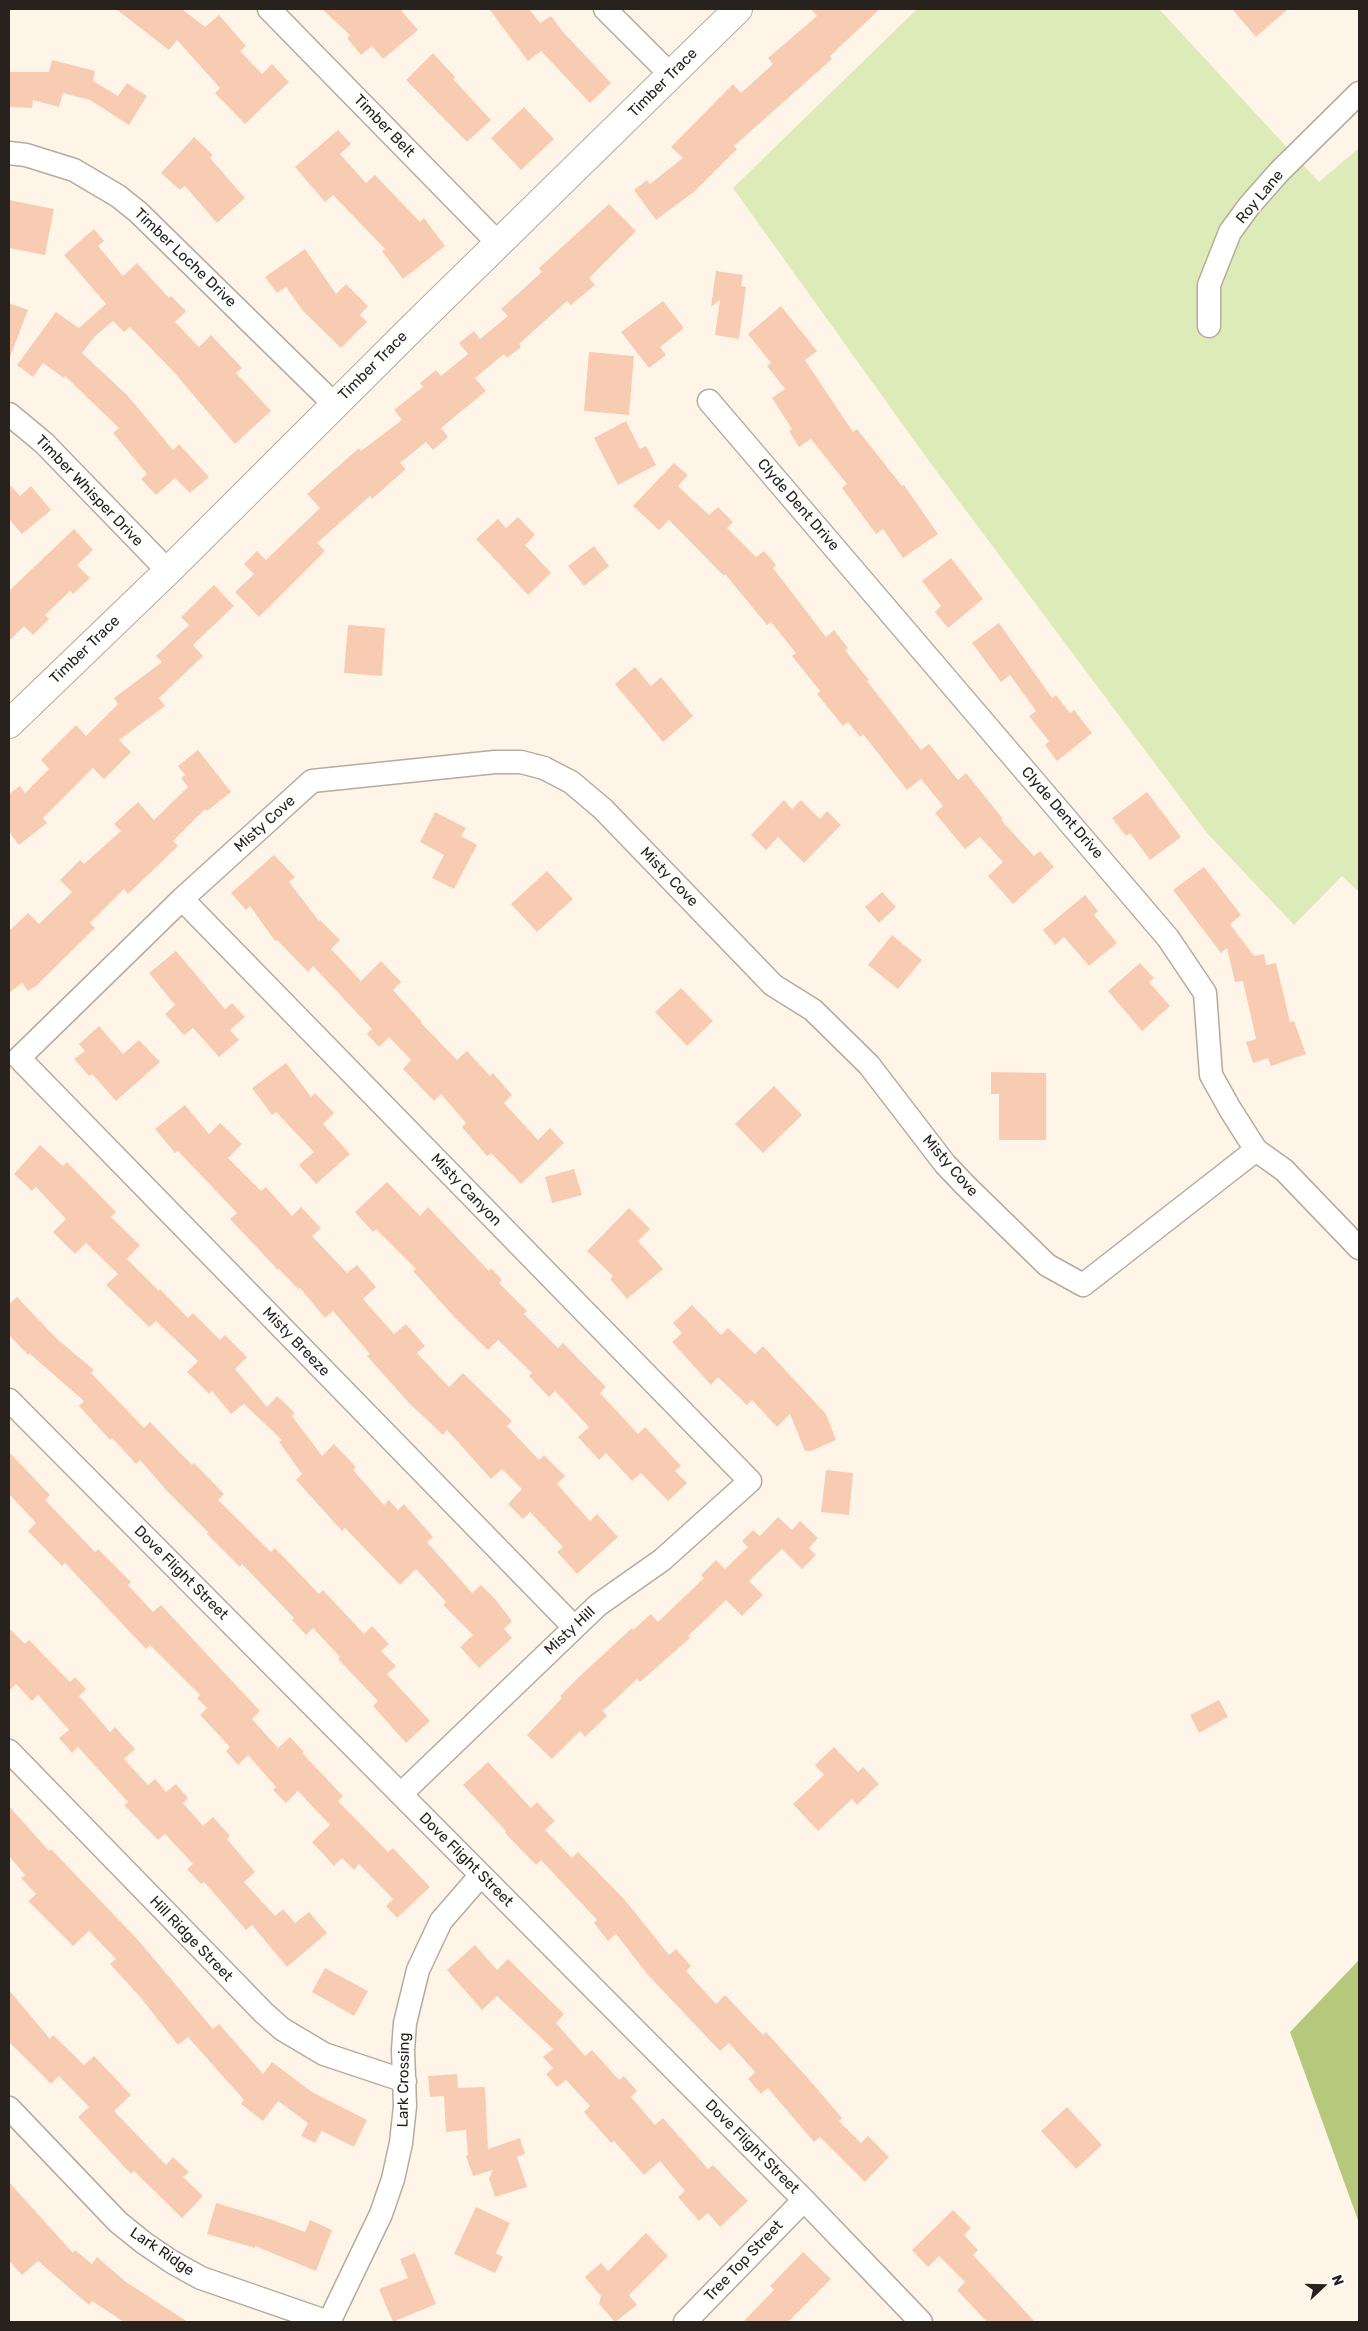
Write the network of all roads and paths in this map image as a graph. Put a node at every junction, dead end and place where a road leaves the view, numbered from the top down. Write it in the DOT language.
graph roads {
  1 [pos="269,9"];
  2 [pos="606,9"];
  3 [pos="738,9"];
  4 [pos="670,75"];
  5 [pos="1359,93"];
  6 [pos="9,153"];
  7 [pos="499,244"];
  8 [pos="1209,326"];
  9 [pos="709,401"];
  10 [pos="335,405"];
  11 [pos="9,414"];
  12 [pos="168,571"];
  13 [pos="9,724"];
  14 [pos="182,898"];
  15 [pos="19,1058"];
  16 [pos="1256,1150"];
  17 [pos="1359,1248"];
  18 [pos="9,1400"];
  19 [pos="750,1481"];
  20 [pos="574,1627"];
  21 [pos="9,1751"];
  22 [pos="402,1794"];
  23 [pos="481,1875"];
  24 [pos="405,2081"];
  25 [pos="9,2108"];
  26 [pos="804,2200"];
  27 [pos="328,2322"];
  28 [pos="685,2322"];
  29 [pos="921,2322"];
  1 -- 7 [label="street, Timber Belt"];
  2 -- 4 [label="street"];
  3 -- 4 [label="street, Timber Trace"];
  4 -- 7 [label="street, Timber Trace"];
  5 -- 8 [label="street, Roy Lane"];
  6 -- 10 [label="street, Timber Loche Drive"];
  7 -- 10 [label="street, Timber Trace"];
  9 -- 16 [label="street, Clyde Dent Drive"];
  10 -- 12 [label="street, Timber Trace"];
  11 -- 12 [label="street, Timber Whisper Drive"];
  12 -- 13 [label="street, Timber Trace"];
  14 -- 15 [label="street, Misty Cove"];
  14 -- 16 [label="street, Misty Cove"];
  14 -- 19 [label="street, Misty Canyon"];
  15 -- 20 [label="street, Misty Breeze"];
  16 -- 17 [label="street, Clyde Dent Drive"];
  18 -- 22 [label="street, Dove Flight Street"];
  19 -- 20 [label="street, Misty Hill"];
  20 -- 22 [label="street, Misty Hill"];
  21 -- 24 [label="street, Hill Ridge Street"];
  22 -- 23 [label="street, Dove Flight Street"];
  23 -- 24 [label="street, Lark Crossing"];
  23 -- 26 [label="street, Dove Flight Street"];
  24 -- 27 [label="street, Lark Crossing"];
  25 -- 27 [label="street, Lark Ridge"];
  26 -- 28 [label="street, Tree Top Street"];
  26 -- 29 [label="street, Dove Flight Street"];
}
